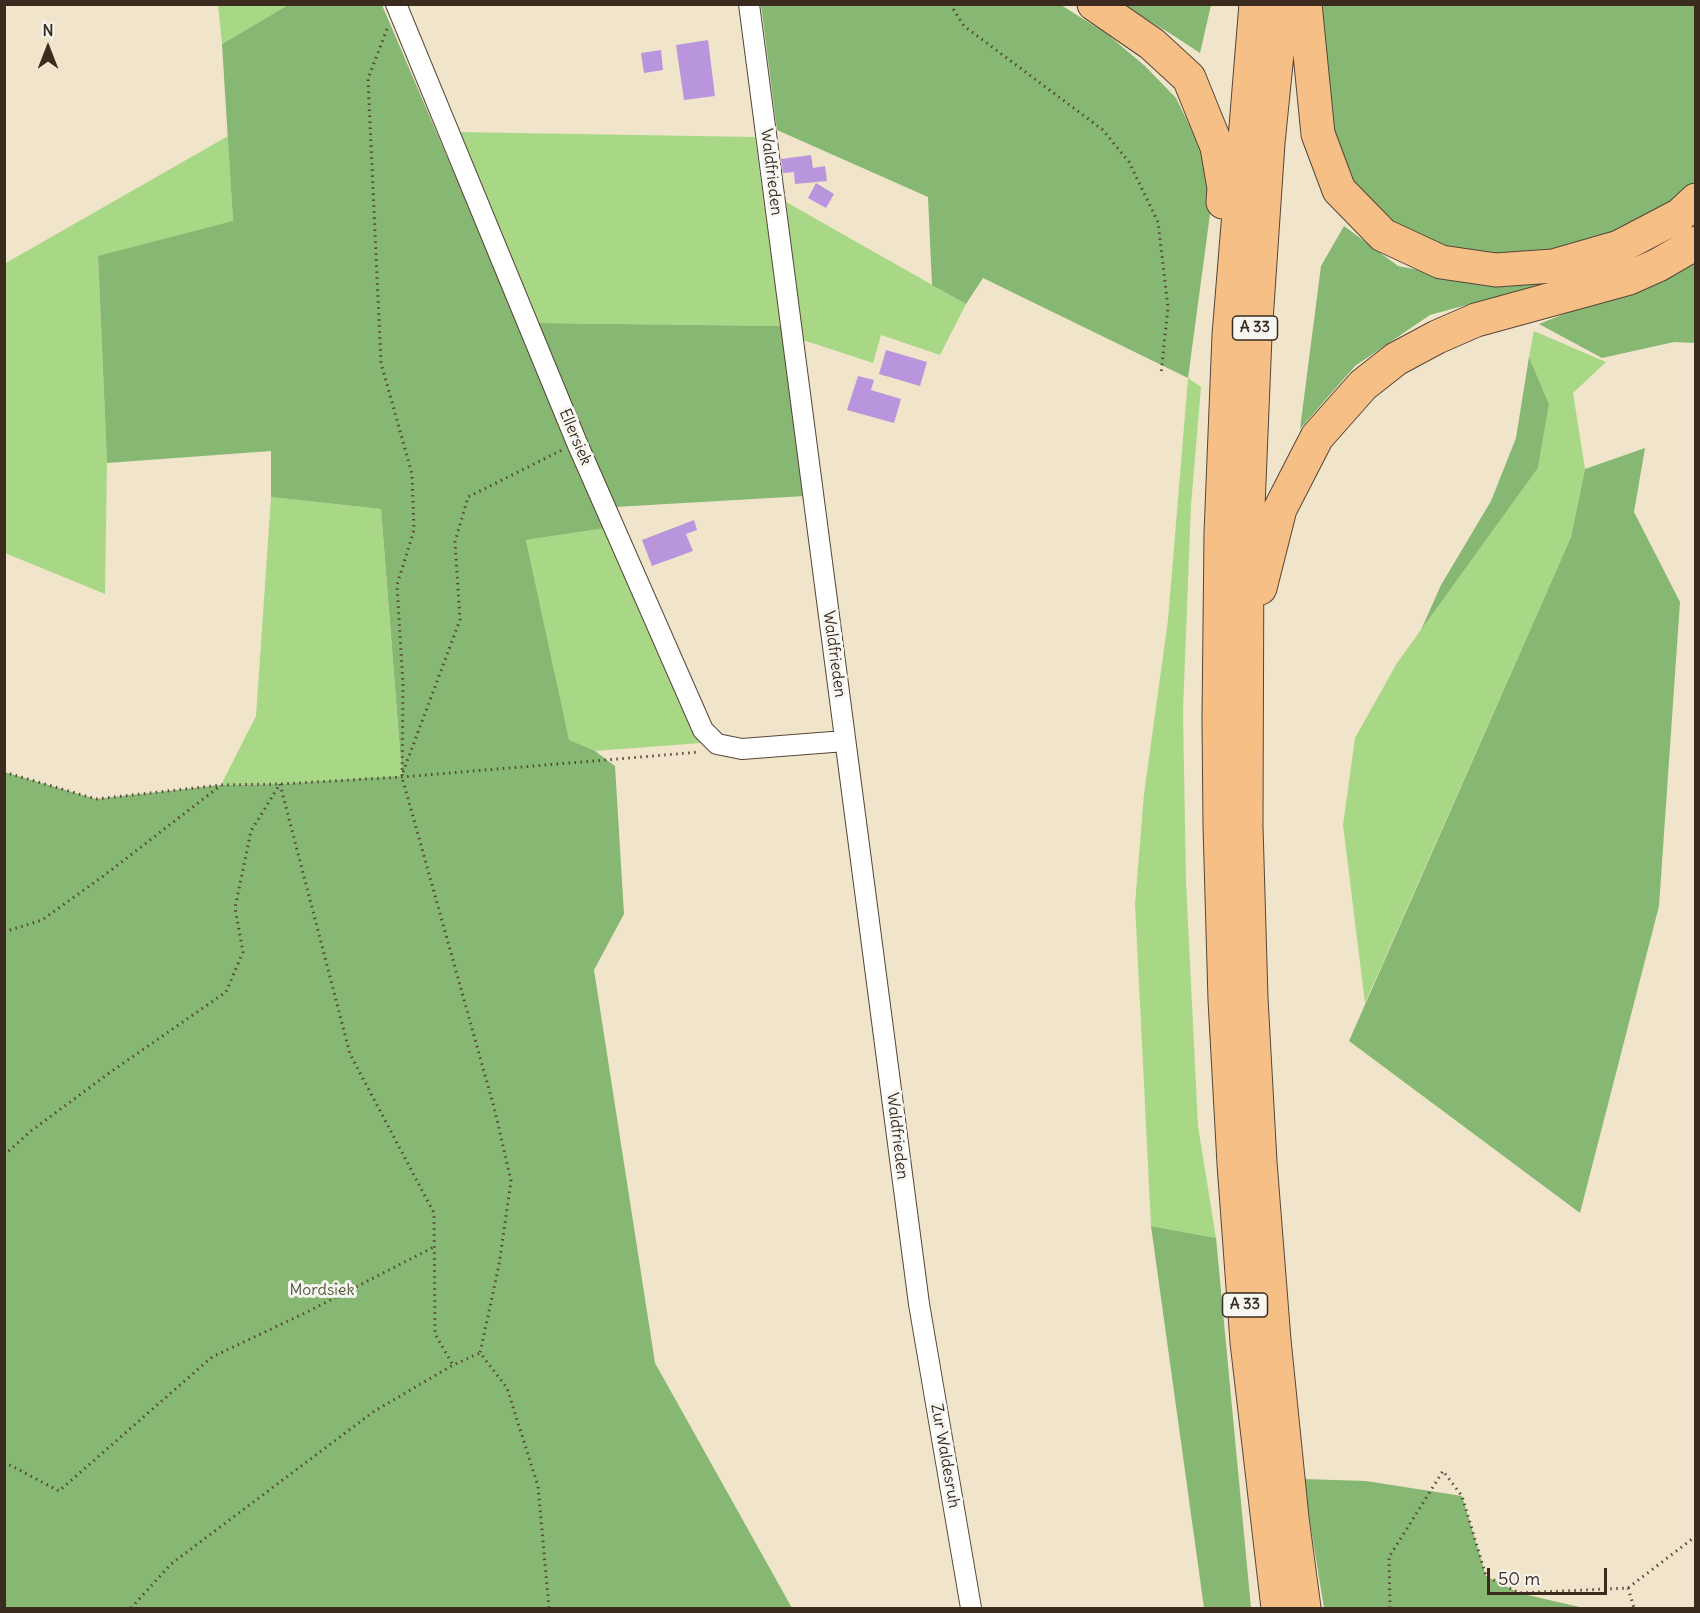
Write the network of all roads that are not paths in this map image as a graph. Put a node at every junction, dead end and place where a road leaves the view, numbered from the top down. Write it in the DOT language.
graph roads {
  1 [pos="749,4"];
  2 [pos="1094,4"];
  3 [pos="1256,4"];
  4 [pos="1282,4"];
  5 [pos="1305,4"];
  6 [pos="397,5"];
  7 [pos="1695,200"];
  8 [pos="1695,243"];
  9 [pos="1228,335"];
  10 [pos="1247,652"];
  11 [pos="845,741"];
  12 [pos="919,1304"];
  13 [pos="971,1608"];
  14 [pos="1278,1608"];
  15 [pos="1304,1608"];
  1 -- 11 [label="street, Waldfrieden"];
  2 -- 9 [label="highway"];
  3 -- 9 [label="highway, A 33"];
  4 -- 10 [label="highway, A 33"];
  5 -- 7 [label="highway"];
  6 -- 11 [label="street, Ellersiek"];
  8 -- 10 [label="highway"];
  9 -- 14 [label="highway, A 33"];
  10 -- 15 [label="highway, A 33"];
  11 -- 12 [label="street, Waldfrieden"];
  12 -- 13 [label="street, Zur Waldesruh"];
}
